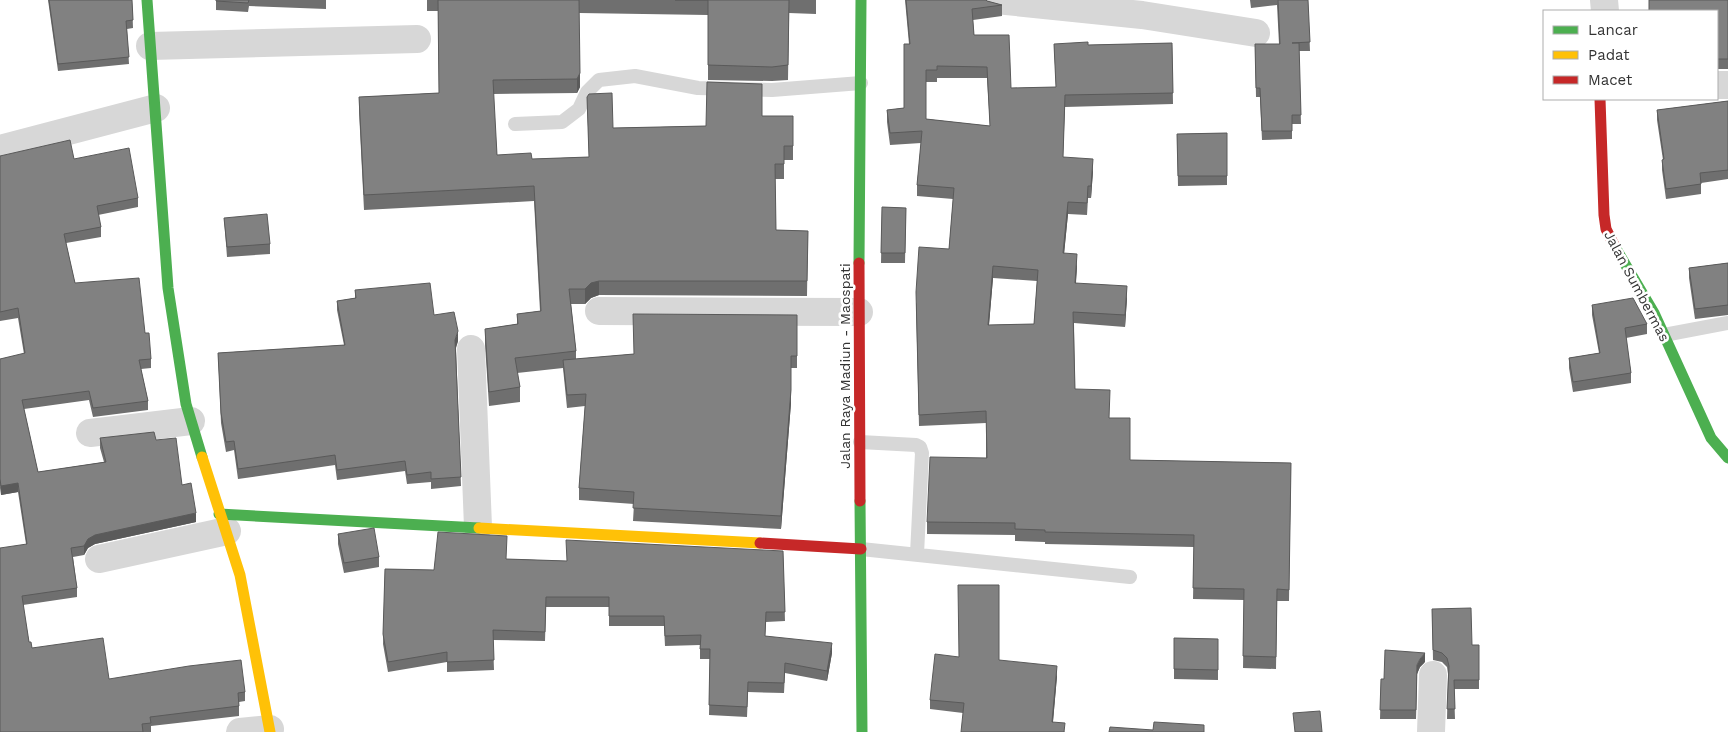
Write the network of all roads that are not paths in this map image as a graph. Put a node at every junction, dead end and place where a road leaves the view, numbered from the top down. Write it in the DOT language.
graph roads {
  1 [pos="147,0"];
  2 [pos="861,0"];
  3 [pos="996,0"];
  4 [pos="1256,33"];
  5 [pos="417,39"];
  6 [pos="150,46"];
  7 [pos="861,83"];
  8 [pos="1600,100"];
  9 [pos="156,108"];
  10 [pos="515,124"];
  11 [pos="0,149"];
  12 [pos="598,311"];
  13 [pos="859,312"];
  14 [pos="1728,323"];
  15 [pos="1664,335"];
  16 [pos="471,349"];
  17 [pos="191,421"];
  18 [pos="90,433"];
  19 [pos="860,442"];
  20 [pos="1722,444"];
  21 [pos="223,523"];
  22 [pos="478,527"];
  23 [pos="861,548"];
  24 [pos="917,554"];
  25 [pos="98,560"];
  26 [pos="1130,577"];
  27 [pos="1433,675"];
  28 [pos="270,730"];
  29 [pos="240,732"];
  30 [pos="862,732"];
  31 [pos="1431,732"];
  1 -- 6 [label="main road"];
  2 -- 7 [label="main road, Jalan Raya Madiun - Maospati"];
  3 -- 4 [label="street"];
  5 -- 6 [label="street"];
  6 -- 9 [label="main road"];
  7 -- 10 [label="lane"];
  7 -- 13 [label="main road, Jalan Raya Madiun - Maospati"];
  8 -- 15 [label="main road, Jalan Sumbermas"];
  9 -- 11 [label="street"];
  9 -- 17 [label="main road"];
  12 -- 13 [label="street"];
  13 -- 19 [label="main road, Jalan Raya Madiun - Maospati"];
  14 -- 15 [label="lane"];
  15 -- 20 [label="main road, Jalan Sumbermas"];
  16 -- 22 [label="street"];
  17 -- 18 [label="street"];
  17 -- 21 [label="main road"];
  19 -- 23 [label="main road, Jalan Raya Madiun - Maospati"];
  19 -- 24 [label="lane"];
  21 -- 22 [label="main road"];
  21 -- 25 [label="street"];
  21 -- 28 [label="main road"];
  22 -- 23 [label="main road"];
  23 -- 24 [label="lane"];
  23 -- 30 [label="main road, Jalan Raya Madiun - Maospati"];
  24 -- 26 [label="lane"];
  27 -- 31 [label="street"];
  28 -- 29 [label="street"];
}
